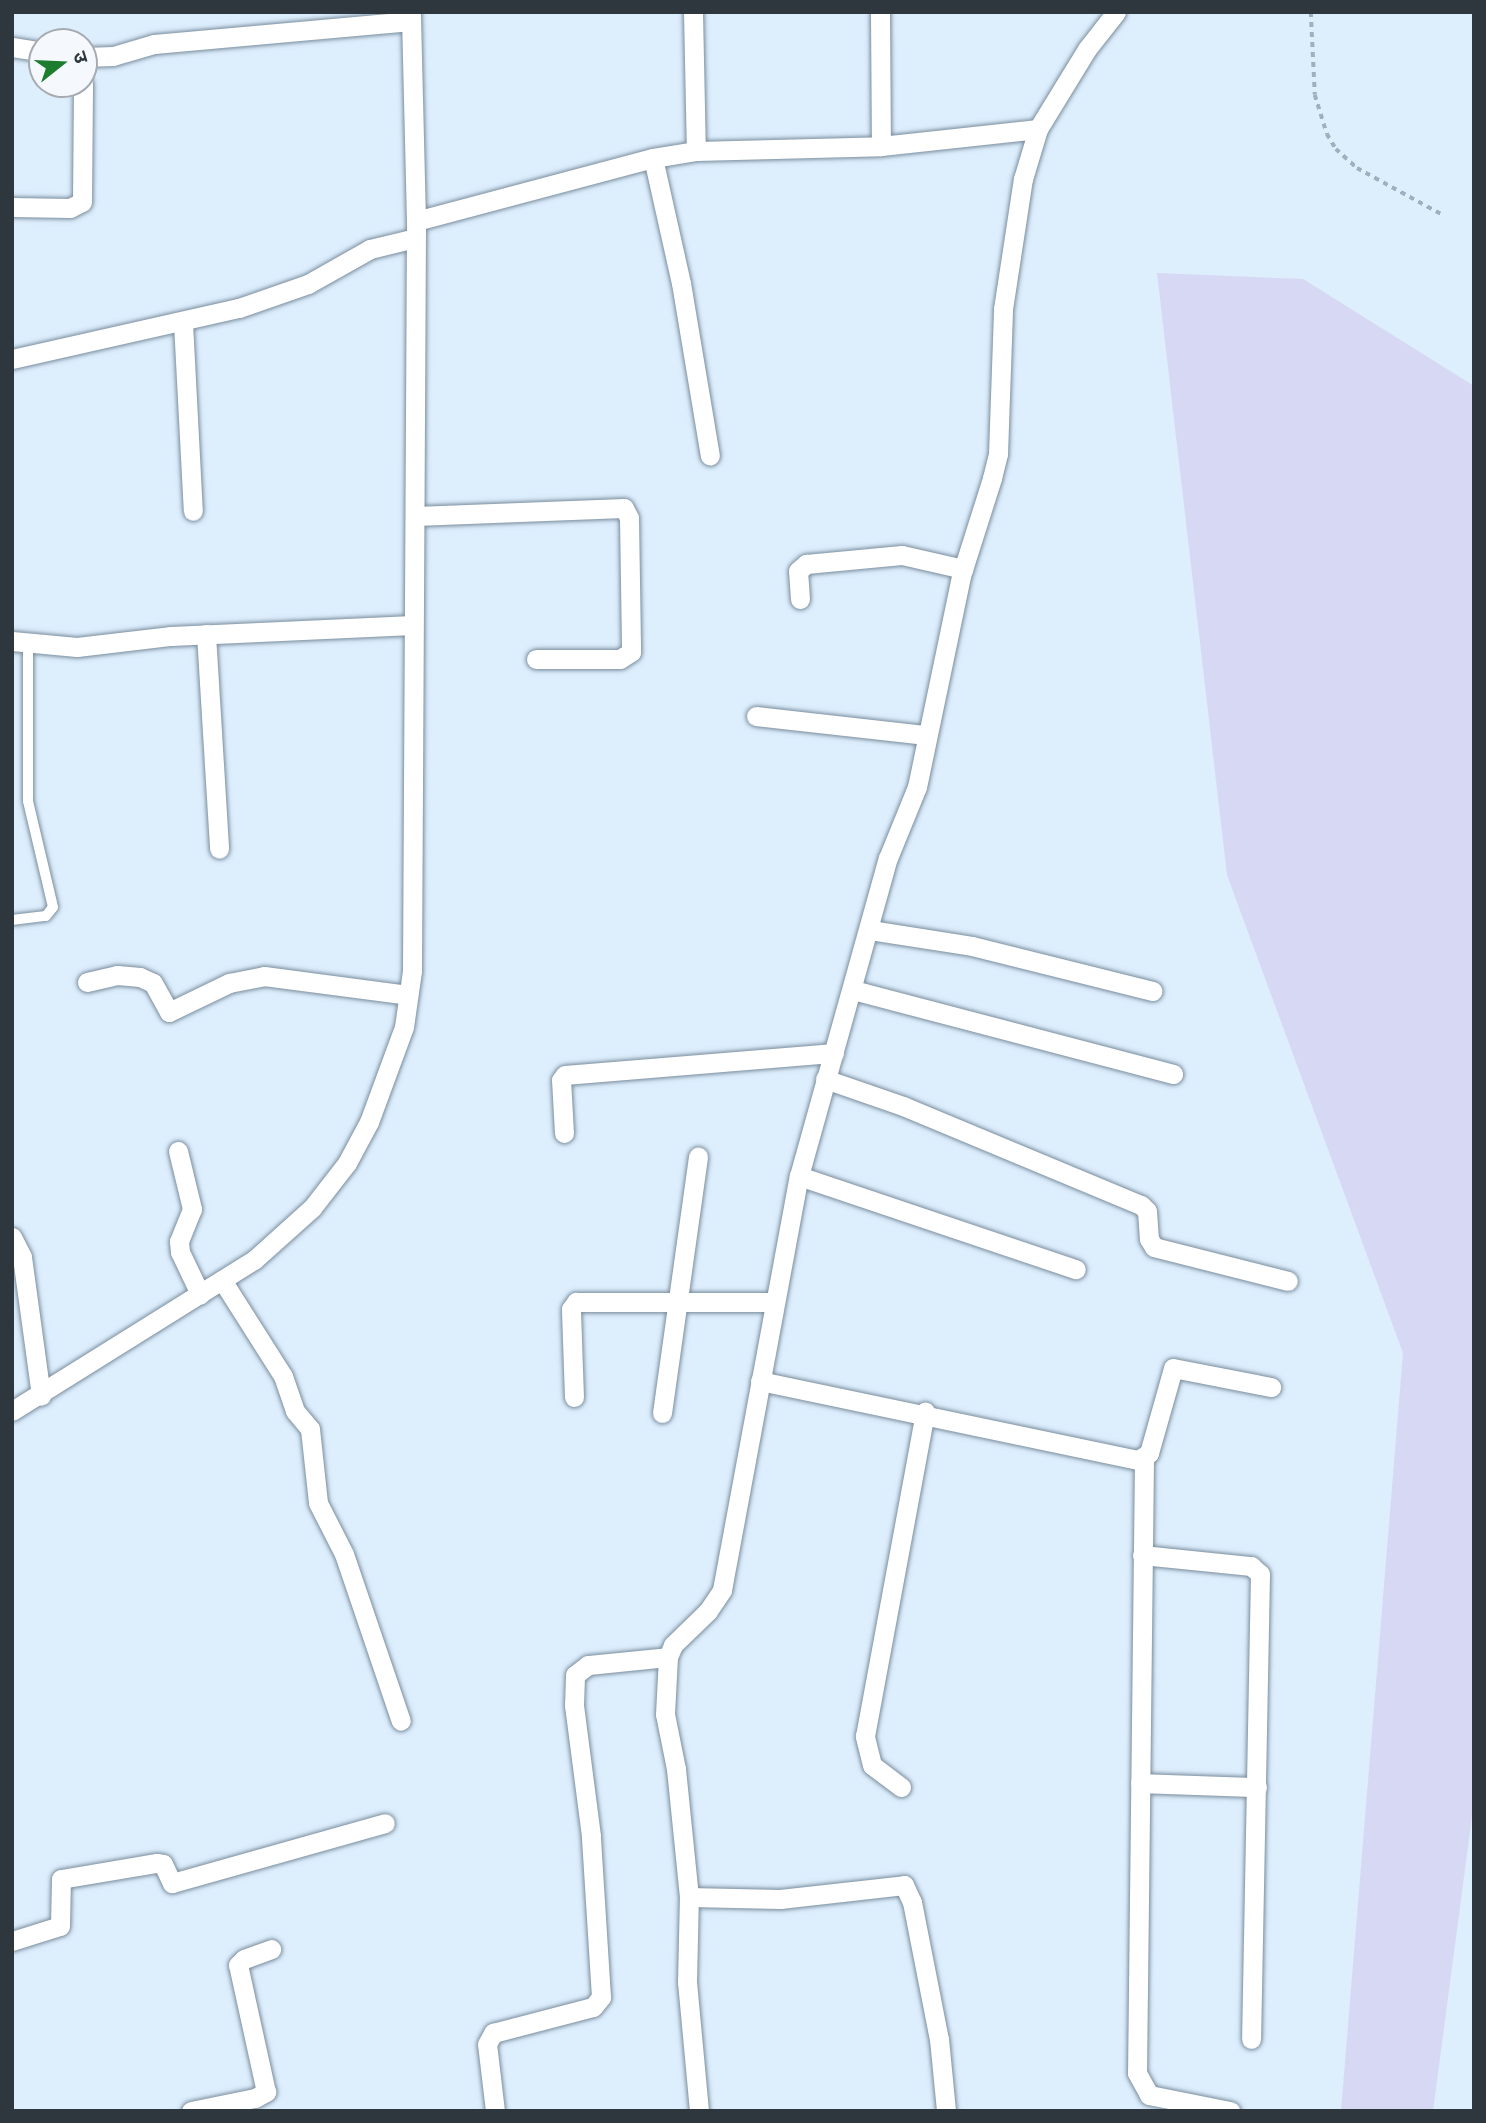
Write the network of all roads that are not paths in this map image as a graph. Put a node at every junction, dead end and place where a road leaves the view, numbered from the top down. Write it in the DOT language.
graph roads {
  1 [pos="693,12"];
  2 [pos="880,12"];
  3 [pos="1116,12"];
  4 [pos="411,16"];
  5 [pos="98,57"];
  6 [pos="83,98"];
  7 [pos="1038,129"];
  8 [pos="881,146"];
  9 [pos="695,151"];
  10 [pos="653,158"];
  11 [pos="12,207"];
  12 [pos="416,229"];
  13 [pos="183,323"];
  14 [pos="12,359"];
  15 [pos="710,456"];
  16 [pos="193,511"];
  17 [pos="415,516"];
  18 [pos="963,569"];
  19 [pos="800,599"];
  20 [pos="413,625"];
  21 [pos="206,634"];
  22 [pos="20,642"];
  23 [pos="536,659"];
  24 [pos="757,716"];
  25 [pos="926,735"];
  26 [pos="219,849"];
  27 [pos="12,920"];
  28 [pos="870,930"];
  29 [pos="87,982"];
  30 [pos="853,990"];
  31 [pos="1152,991"];
  32 [pos="408,995"];
  33 [pos="834,1053"];
  34 [pos="1172,1074"];
  35 [pos="825,1079"];
  36 [pos="564,1133"];
  37 [pos="178,1151"];
  38 [pos="698,1157"];
  39 [pos="799,1176"];
  40 [pos="12,1237"];
  41 [pos="1076,1269"];
  42 [pos="222,1280"];
  43 [pos="1288,1281"];
  44 [pos="200,1294"];
  45 [pos="678,1301"];
  46 [pos="772,1302"];
  47 [pos="760,1381"];
  48 [pos="1271,1387"];
  49 [pos="41,1396"];
  50 [pos="574,1396"];
  51 [pos="12,1411"];
  52 [pos="925,1412"];
  53 [pos="662,1413"];
  54 [pos="1144,1459"];
  55 [pos="1142,1555"];
  56 [pos="668,1657"];
  57 [pos="401,1721"];
  58 [pos="1140,1783"];
  59 [pos="901,1787"];
  60 [pos="1257,1787"];
  61 [pos="384,1823"];
  62 [pos="689,1897"];
  63 [pos="12,1941"];
  64 [pos="271,1949"];
  65 [pos="1251,2039"];
  66 [pos="191,2111"];
  67 [pos="495,2111"];
  68 [pos="699,2111"];
  69 [pos="946,2111"];
  70 [pos="1230,2111"];
  1 -- 9 [label="street"];
  2 -- 8 [label="street"];
  3 -- 7 [label="street"];
  4 -- 5 [label="street"];
  4 -- 12 [label="street"];
  6 -- 11 [label="street"];
  7 -- 8 [label="street"];
  7 -- 18 [label="street"];
  8 -- 9 [label="street"];
  9 -- 10 [label="street"];
  10 -- 12 [label="street"];
  10 -- 15 [label="street"];
  12 -- 13 [label="street"];
  12 -- 17 [label="street"];
  13 -- 14 [label="street"];
  13 -- 16 [label="street"];
  17 -- 20 [label="street"];
  17 -- 23 [label="street"];
  18 -- 19 [label="street"];
  18 -- 25 [label="street"];
  20 -- 21 [label="street"];
  20 -- 32 [label="street"];
  21 -- 22 [label="street"];
  21 -- 26 [label="street"];
  22 -- 27 [label="lane"];
  24 -- 25 [label="street"];
  25 -- 28 [label="street"];
  28 -- 30 [label="street"];
  28 -- 31 [label="street"];
  29 -- 32 [label="street"];
  30 -- 33 [label="street"];
  30 -- 34 [label="street"];
  32 -- 42 [label="street"];
  33 -- 35 [label="street"];
  33 -- 36 [label="street"];
  35 -- 39 [label="street"];
  35 -- 43 [label="street"];
  37 -- 44 [label="street"];
  38 -- 45 [label="street"];
  39 -- 41 [label="street"];
  39 -- 46 [label="street"];
  40 -- 49 [label="street"];
  42 -- 44 [label="street"];
  42 -- 57 [label="street"];
  44 -- 49 [label="street"];
  45 -- 46 [label="street"];
  45 -- 50 [label="street"];
  45 -- 53 [label="street"];
  46 -- 47 [label="street"];
  47 -- 52 [label="street"];
  47 -- 56 [label="street"];
  48 -- 54 [label="street"];
  49 -- 51 [label="street"];
  52 -- 54 [label="street"];
  52 -- 59 [label="street"];
  54 -- 55 [label="street"];
  55 -- 58 [label="street"];
  55 -- 60 [label="street"];
  56 -- 62 [label="street"];
  56 -- 67 [label="street"];
  58 -- 60 [label="street"];
  58 -- 70 [label="street"];
  60 -- 65 [label="street"];
  61 -- 63 [label="street"];
  62 -- 68 [label="street"];
  62 -- 69 [label="street"];
  64 -- 66 [label="street"];
}
